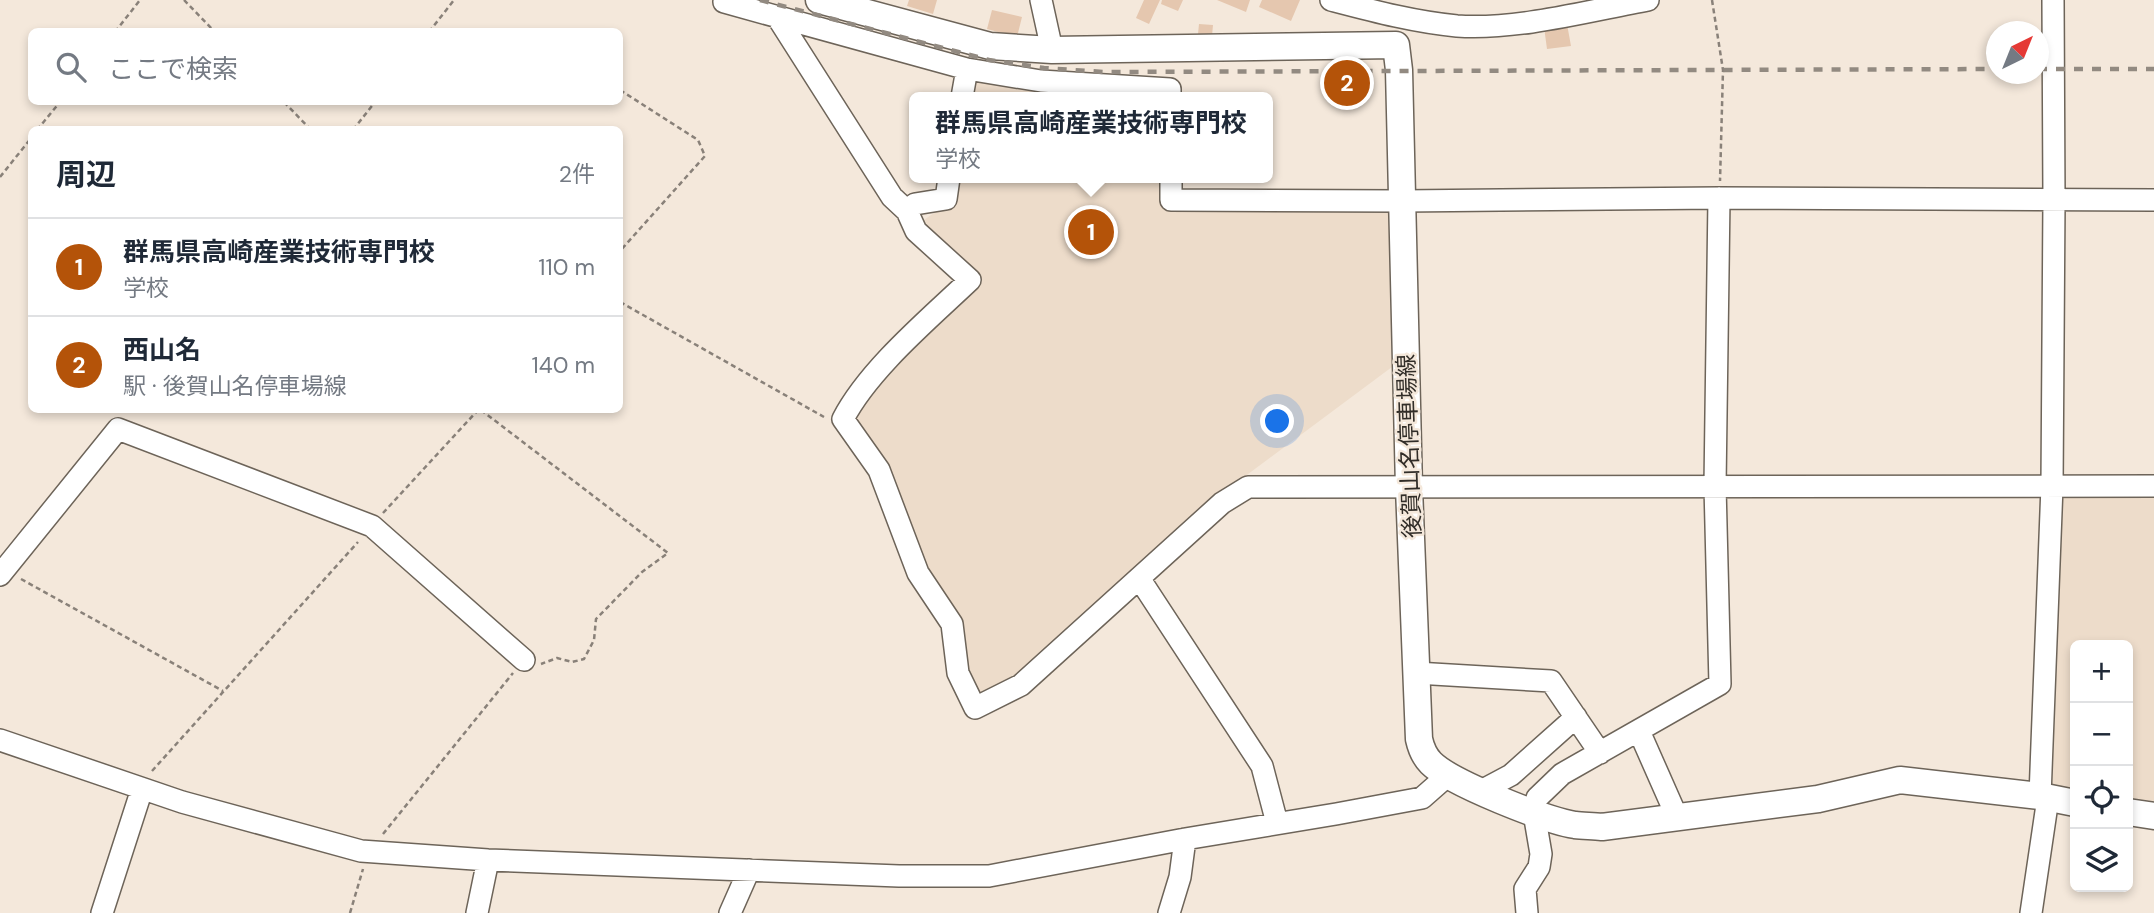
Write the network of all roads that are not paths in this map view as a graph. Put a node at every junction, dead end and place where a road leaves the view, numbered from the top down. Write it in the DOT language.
graph roads {
  1 [pos="819,0"];
  2 [pos="1041,0"];
  3 [pos="1331,0"];
  4 [pos="1648,0"];
  5 [pos="2053,0"];
  6 [pos="724,2"];
  7 [pos="1398,9"];
  8 [pos="778,18"];
  9 [pos="1396,45"];
  10 [pos="1052,50"];
  11 [pos="967,69"];
  12 [pos="963,92"];
  13 [pos="1170,92"];
  14 [pos="948,183"];
  15 [pos="1171,183"];
  16 [pos="1719,198"];
  17 [pos="2054,200"];
  18 [pos="2154,200"];
  19 [pos="1402,201"];
  20 [pos="907,211"];
  21 [pos="1715,486"];
  22 [pos="2052,486"];
  23 [pos="2154,486"];
  24 [pos="1409,488"];
  25 [pos="2,573"];
  26 [pos="1139,578"];
  27 [pos="523,660"];
  28 [pos="1416,673"];
  29 [pos="1576,717"];
  30 [pos="1639,731"];
  31 [pos="1,742"];
  32 [pos="1600,752"];
  33 [pos="1447,776"];
  34 [pos="140,788"];
  35 [pos="1481,791"];
  36 [pos="2044,797"];
  37 [pos="2070,802"];
  38 [pos="1534,813"];
  39 [pos="2133,813"];
  40 [pos="2154,816"];
  41 [pos="1677,817"];
  42 [pos="1278,823"];
  43 [pos="1185,839"];
  44 [pos="488,860"];
  45 [pos="749,870"];
  46 [pos="102,913"];
  47 [pos="477,913"];
  48 [pos="730,913"];
  49 [pos="1169,913"];
  50 [pos="1528,913"];
  51 [pos="2031,913"];
  1 -- 10 [label="main road"];
  2 -- 10 [label="street"];
  3 -- 7 [label="street"];
  4 -- 7 [label="street"];
  5 -- 17 [label="street"];
  6 -- 8 [label="street"];
  7 -- 9 [label="street"];
  8 -- 11 [label="street"];
  8 -- 20 [label="street"];
  9 -- 10 [label="main road"];
  9 -- 19 [label="main road, 後賀山名停車場線"];
  11 -- 12 [label="street"];
  11 -- 13 [label="street"];
  14 -- 20 [label="street"];
  15 -- 19 [label="street"];
  16 -- 17 [label="street"];
  16 -- 19 [label="street"];
  16 -- 21 [label="street"];
  17 -- 18 [label="street"];
  17 -- 22 [label="street"];
  19 -- 24 [label="main road, 後賀山名停車場線"];
  20 -- 26 [label="street"];
  21 -- 22 [label="street"];
  21 -- 24 [label="street"];
  21 -- 30 [label="street"];
  22 -- 23 [label="street"];
  22 -- 36 [label="street"];
  24 -- 26 [label="street"];
  24 -- 28 [label="main road, 後賀山名停車場線"];
  25 -- 27 [label="street"];
  26 -- 42 [label="street"];
  28 -- 29 [label="street"];
  28 -- 33 [label="main road, 後賀山名停車場線"];
  29 -- 32 [label="street"];
  29 -- 35 [label="street"];
  30 -- 32 [label="street"];
  30 -- 41 [label="street"];
  31 -- 34 [label="street"];
  32 -- 38 [label="street"];
  33 -- 35 [label="main road, 後賀山名停車場線"];
  33 -- 42 [label="street"];
  34 -- 44 [label="street"];
  34 -- 46 [label="street"];
  35 -- 38 [label="main road, 後賀山名停車場線"];
  36 -- 37 [label="main road, 後賀山名停車場線"];
  36 -- 41 [label="main road, 後賀山名停車場線"];
  36 -- 51 [label="street"];
  38 -- 41 [label="main road, 後賀山名停車場線"];
  38 -- 50 [label="street"];
  39 -- 40 [label="main road"];
  42 -- 43 [label="street"];
  43 -- 45 [label="street"];
  43 -- 49 [label="street"];
  44 -- 45 [label="street"];
  44 -- 47 [label="street"];
  45 -- 48 [label="street"];
}
